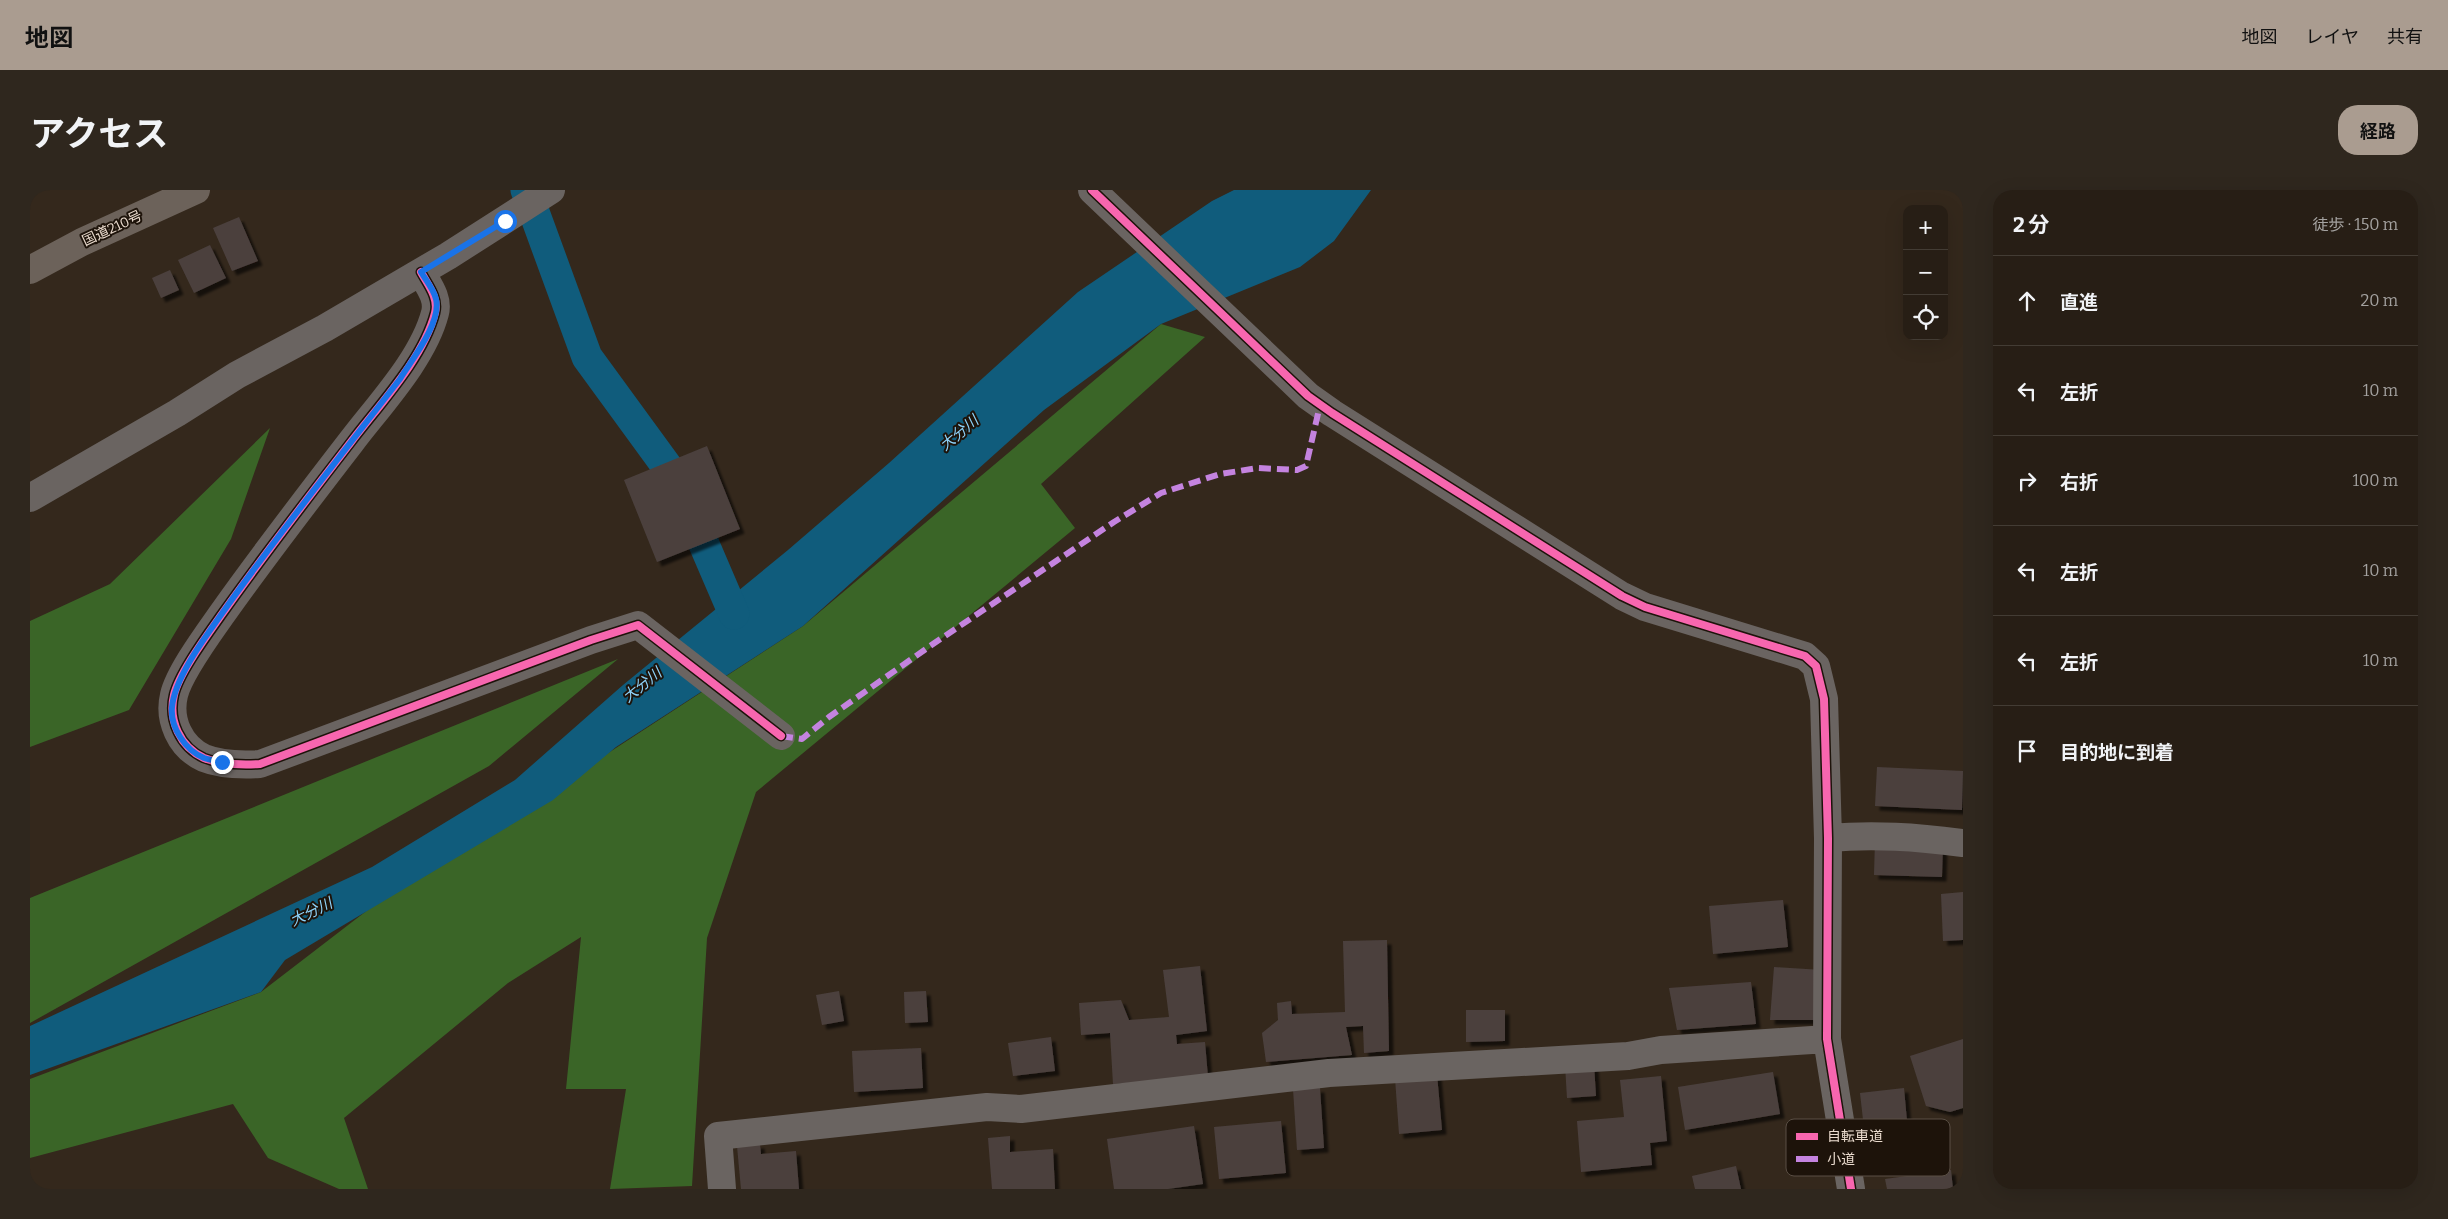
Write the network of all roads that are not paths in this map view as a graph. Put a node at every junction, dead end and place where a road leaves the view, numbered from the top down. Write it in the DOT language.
graph roads {
  1 [pos="196,190"];
  2 [pos="551,190"];
  3 [pos="1092,190"];
  4 [pos="30,270"];
  5 [pos="421,272"];
  6 [pos="30,498"];
  7 [pos="781,736"];
  8 [pos="1828,838"];
  9 [pos="1963,843"];
  10 [pos="1827,1039"];
  11 [pos="1840,1119"];
  12 [pos="1849,1176"];
  13 [pos="722,1189"];
  14 [pos="1851,1189"];
  1 -- 4 [label="highway, 国道210号"];
  2 -- 5 [label="street"];
  3 -- 8 [label="street"];
  5 -- 6 [label="street"];
  5 -- 7 [label="street"];
  8 -- 9 [label="street"];
  8 -- 10 [label="street"];
  10 -- 11 [label="street"];
  10 -- 13 [label="street"];
  12 -- 14 [label="street"];
}
